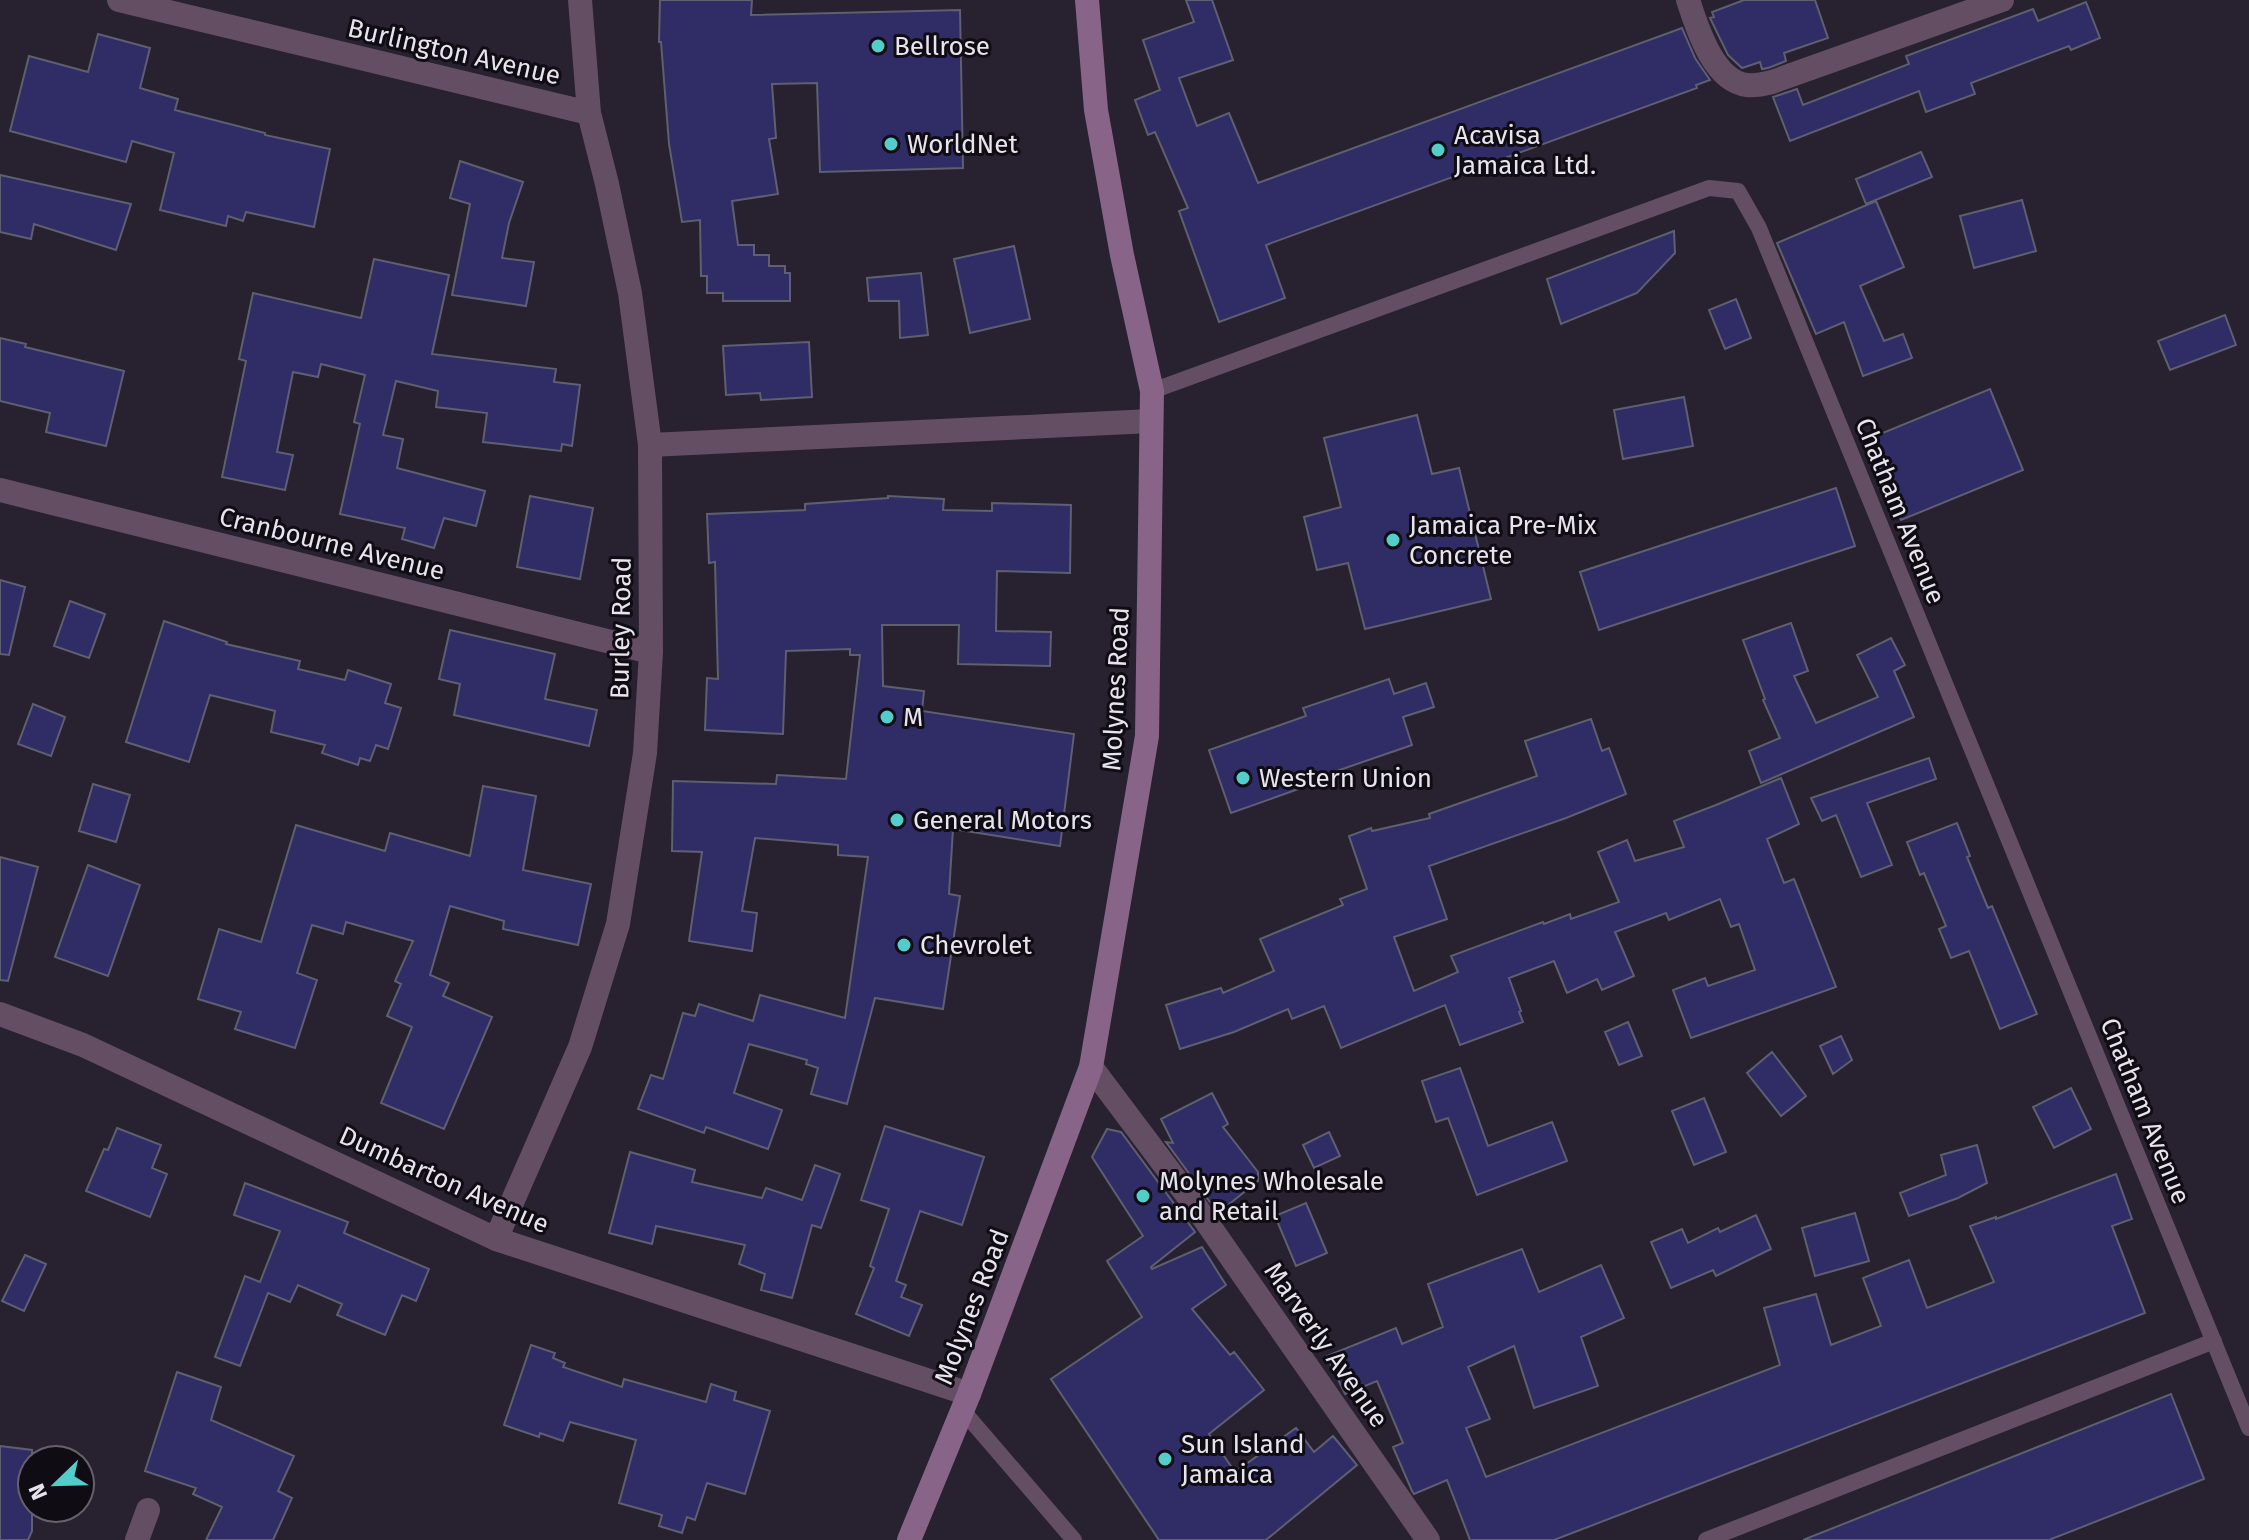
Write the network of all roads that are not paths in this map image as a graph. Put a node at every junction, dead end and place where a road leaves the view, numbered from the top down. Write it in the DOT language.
graph roads {
  1 [pos="119,0"];
  2 [pos="580,0"];
  3 [pos="1087,0"];
  4 [pos="1688,0"];
  5 [pos="2002,0"];
  6 [pos="589,113"];
  7 [pos="1152,391"];
  8 [pos="1151,421"];
  9 [pos="650,445"];
  10 [pos="0,490"];
  11 [pos="651,652"];
  12 [pos="0,1014"];
  13 [pos="1091,1067"];
  14 [pos="496,1239"];
  15 [pos="2214,1341"];
  16 [pos="966,1402"];
  17 [pos="2249,1428"];
  18 [pos="148,1510"];
  19 [pos="137,1540"];
  20 [pos="909,1540"];
  21 [pos="1074,1540"];
  22 [pos="1428,1540"];
  23 [pos="1706,1540"];
  1 -- 6 [label="street, Burlington Avenue"];
  2 -- 6 [label="street, Burley Road"];
  3 -- 7 [label="main road, Molynes Road"];
  4 -- 5 [label="street"];
  6 -- 9 [label="street, Burley Road"];
  7 -- 8 [label="main road, Molynes Road"];
  7 -- 15 [label="lane, Chatham Avenue"];
  8 -- 9 [label="street"];
  8 -- 13 [label="main road, Molynes Road"];
  9 -- 11 [label="street, Burley Road"];
  10 -- 11 [label="street, Cranbourne Avenue"];
  11 -- 14 [label="street, Burley Road"];
  12 -- 14 [label="street, Dumbarton Avenue"];
  13 -- 16 [label="main road, Molynes Road"];
  13 -- 22 [label="street, Marverly Avenue"];
  14 -- 16 [label="street, Dumbarton Avenue"];
  15 -- 17 [label="lane, Chatham Avenue"];
  15 -- 23 [label="lane"];
  16 -- 20 [label="main road, Molynes Road"];
  16 -- 21 [label="lane"];
  18 -- 19 [label="street"];
}
